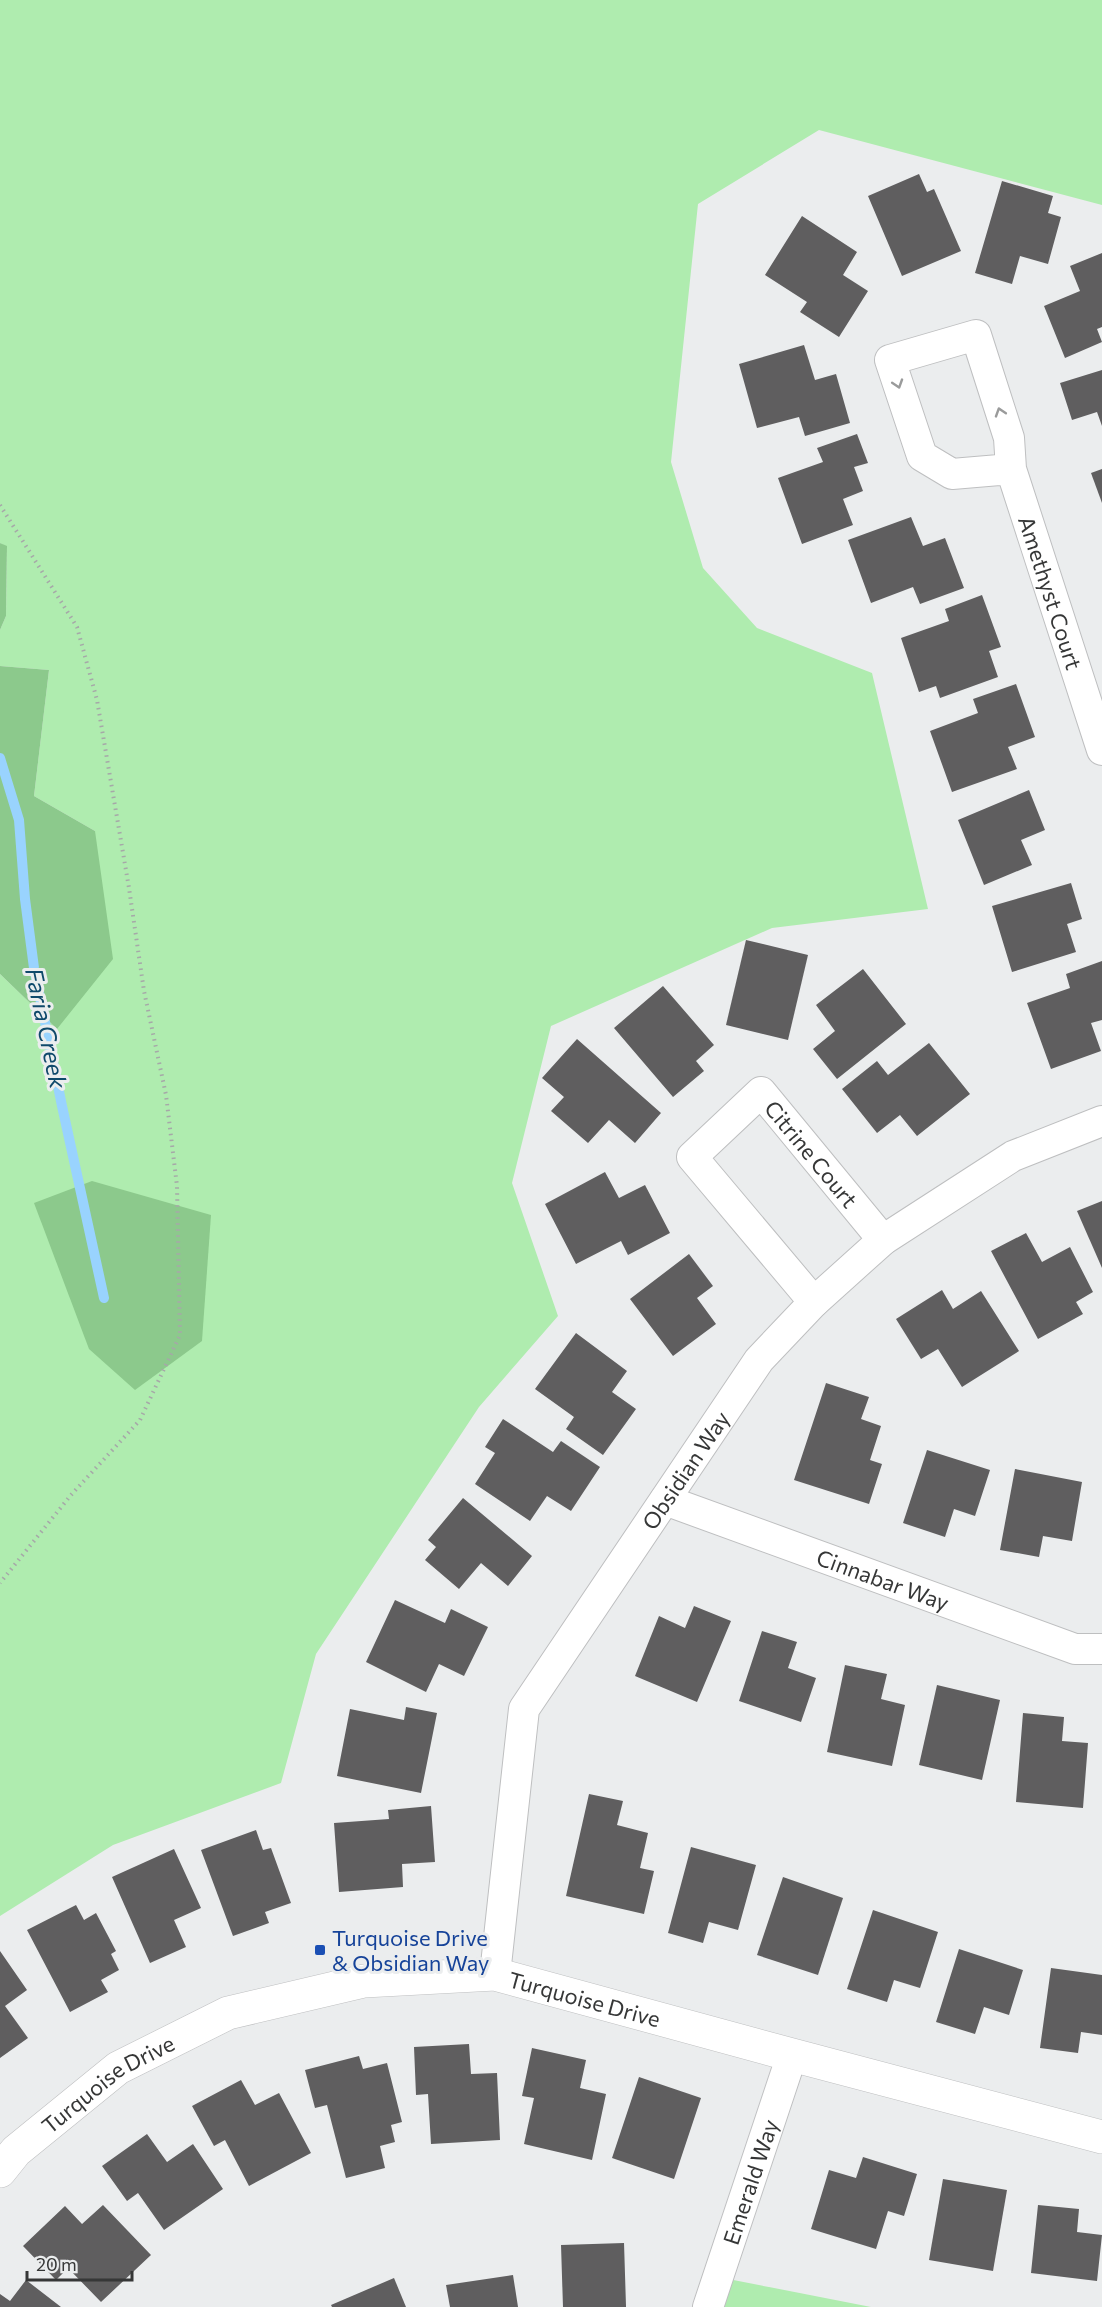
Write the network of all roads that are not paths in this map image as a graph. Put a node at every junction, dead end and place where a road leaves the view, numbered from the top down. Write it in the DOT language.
graph roads {
  1 [pos="1011,469"];
  2 [pos="1102,750"];
  3 [pos="1102,1121"];
  4 [pos="883,1240"];
  5 [pos="814,1302"];
  6 [pos="665,1500"];
  7 [pos="1102,1649"];
  8 [pos="495,1974"];
  9 [pos="792,2055"];
  10 [pos="1102,2137"];
  11 [pos="0,2171"];
  12 [pos="708,2307"];
  1 -- 1 [label="street, Amethyst Court, one-way"];
  1 -- 2 [label="street, Amethyst Court"];
  3 -- 4 [label="street, Obsidian Way"];
  4 -- 5 [label="street, Obsidian Way"];
  4 -- 5 [label="street, Citrine Court"];
  5 -- 6 [label="street, Obsidian Way"];
  6 -- 7 [label="street, Cinnabar Way"];
  6 -- 8 [label="street, Obsidian Way"];
  8 -- 9 [label="street, Turquoise Drive"];
  8 -- 11 [label="street, Turquoise Drive"];
  9 -- 10 [label="street, Turquoise Drive"];
  9 -- 12 [label="street, Emerald Way"];
}
